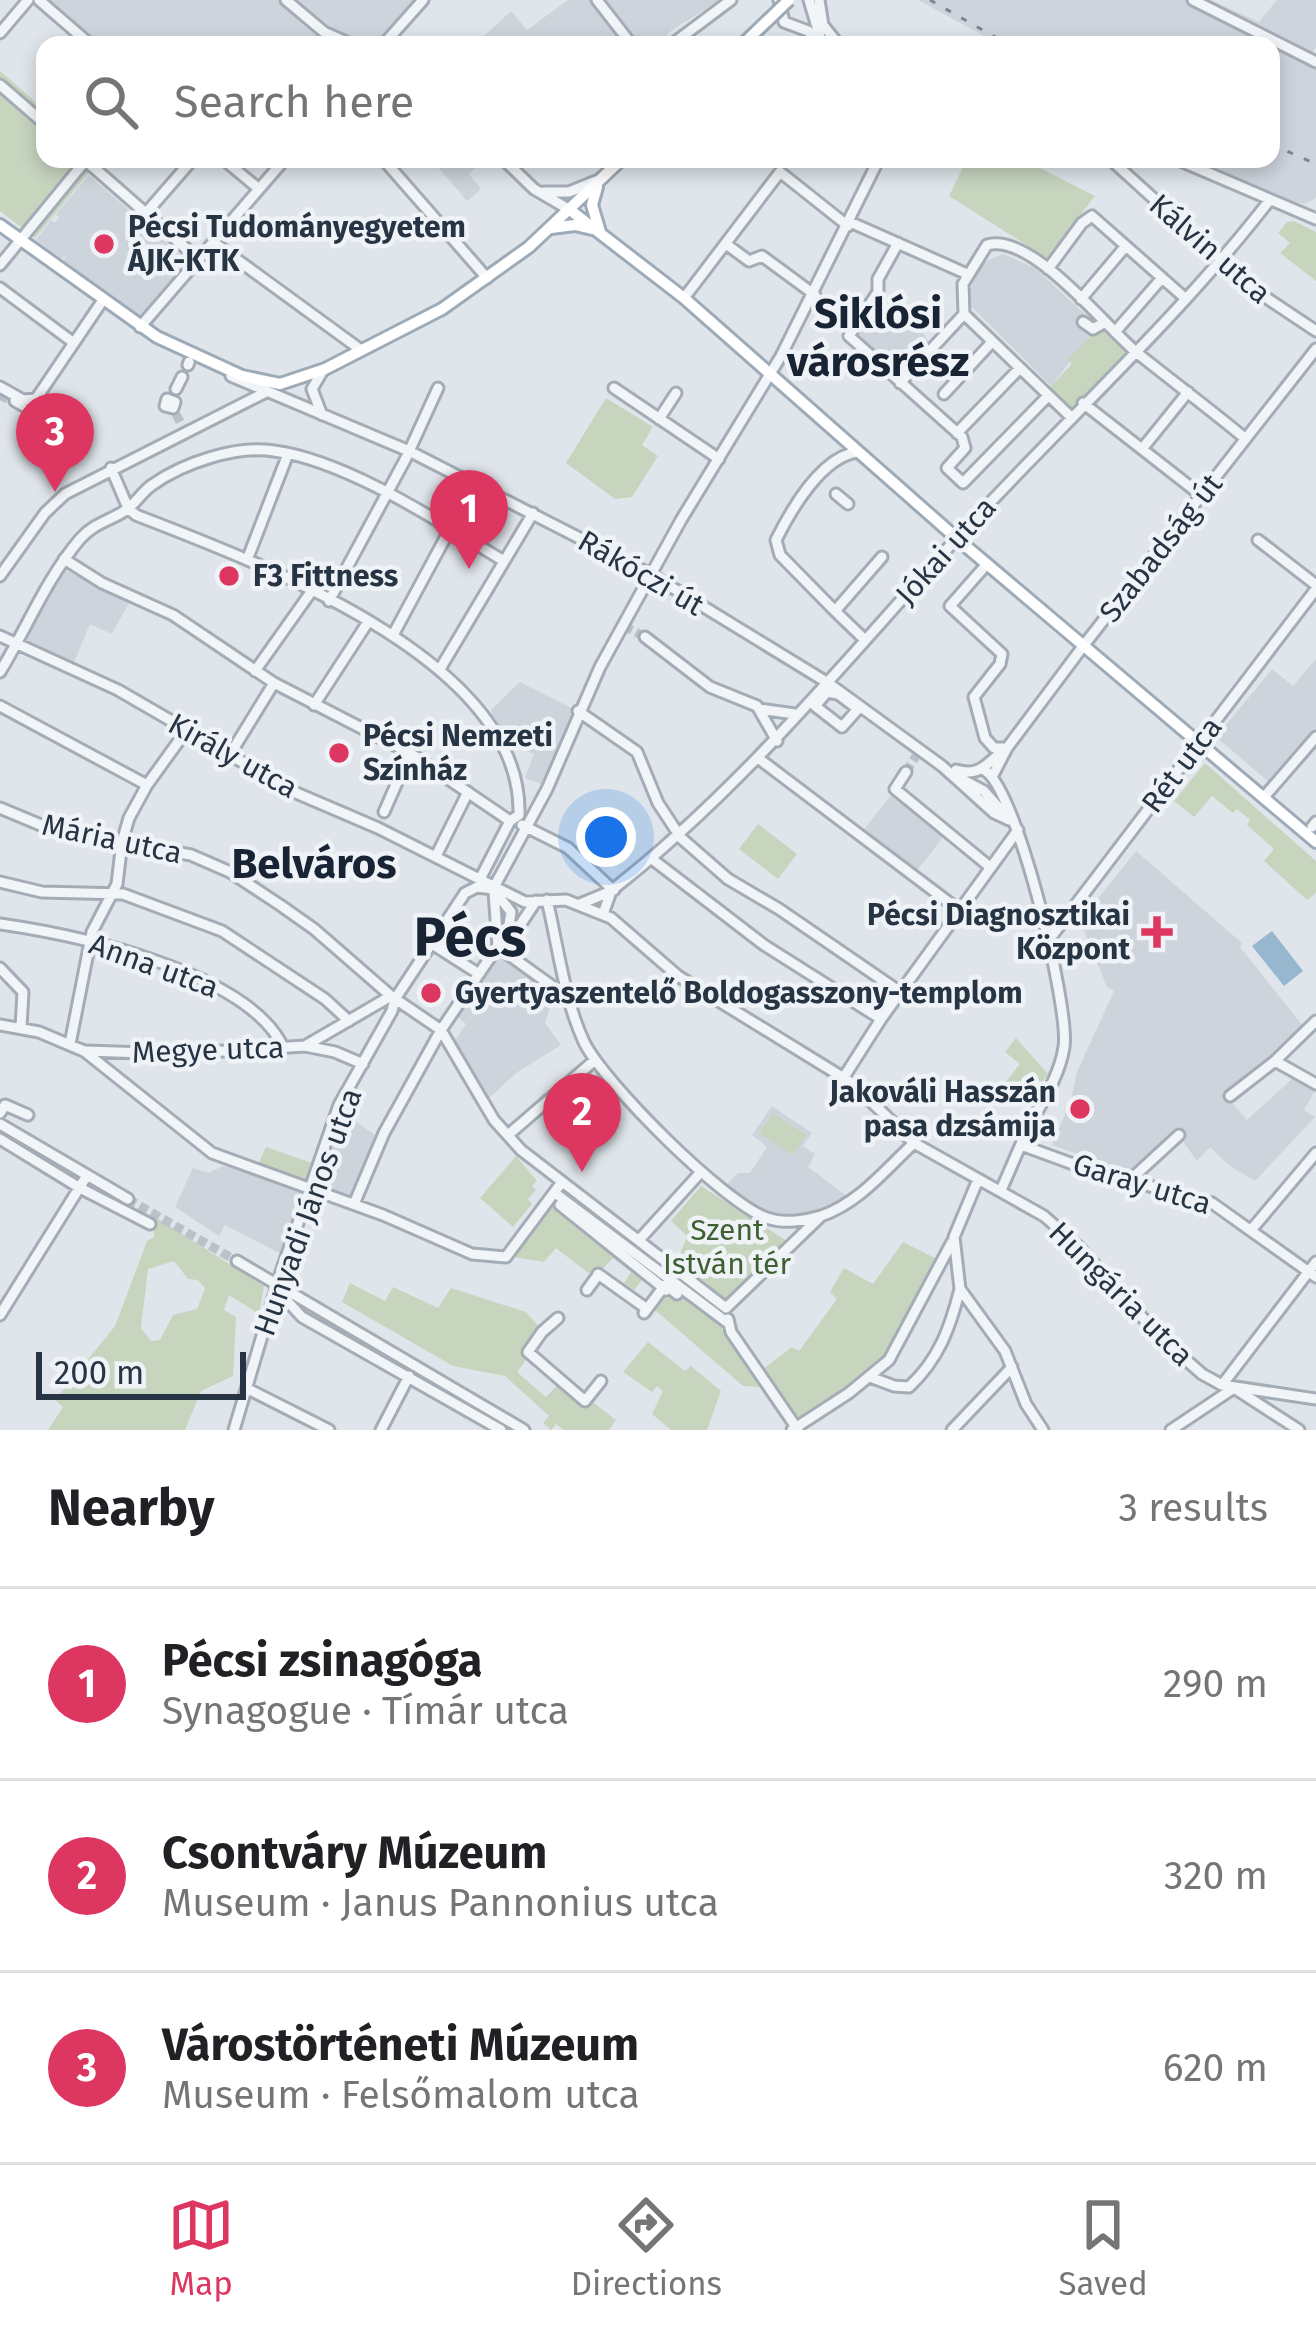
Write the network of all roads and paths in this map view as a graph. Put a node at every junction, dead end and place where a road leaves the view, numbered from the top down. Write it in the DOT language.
graph roads {
  1 [pos="28,0"];
  2 [pos="39,0"];
  3 [pos="286,0"];
  4 [pos="423,0"];
  5 [pos="597,0"];
  6 [pos="731,0"];
  7 [pos="809,0"];
  8 [pos="819,0"];
  9 [pos="1193,0"];
  10 [pos="782,1"];
  11 [pos="812,17"];
  12 [pos="797,27"];
  13 [pos="397,30"];
  14 [pos="0,33"];
  15 [pos="81,36"];
  16 [pos="333,36"];
  17 [pos="391,36"];
  18 [pos="399,36"];
  19 [pos="625,36"];
  20 [pos="683,36"];
  21 [pos="750,36"];
  22 [pos="811,36"];
  23 [pos="820,36"];
  24 [pos="832,36"];
  25 [pos="1267,36"];
  26 [pos="1280,42"];
  27 [pos="1315,59"];
  28 [pos="0,85"];
  29 [pos="36,116"];
  30 [pos="79,168"];
  31 [pos="94,168"];
  32 [pos="185,168"];
  33 [pos="234,168"];
  34 [pos="277,168"];
  35 [pos="391,168"];
  36 [pos="513,168"];
  37 [pos="613,168"];
  38 [pos="875,168"];
  39 [pos="1120,168"];
  40 [pos="1195,168"];
  41 [pos="602,178"];
  42 [pos="259,189"];
  43 [pos="538,191"];
  44 [pos="1269,202"];
  45 [pos="570,210"];
  46 [pos="146,213"];
  47 [pos="1316,215"];
  48 [pos="849,224"];
  49 [pos="0,225"];
  50 [pos="550,229"];
  51 [pos="600,232"];
  52 [pos="21,241"];
  53 [pos="213,242"];
  54 [pos="898,243"];
  55 [pos="726,244"];
  56 [pos="1125,247"];
  57 [pos="198,259"];
  58 [pos="1221,262"];
  59 [pos="0,265"];
  60 [pos="1048,269"];
  61 [pos="967,274"];
  62 [pos="487,278"];
  63 [pos="1162,278"];
  64 [pos="0,288"];
  65 [pos="815,295"];
  66 [pos="683,298"];
  67 [pos="1081,299"];
  68 [pos="1186,299"];
  69 [pos="103,300"];
  70 [pos="964,314"];
  71 [pos="1083,322"];
  72 [pos="1105,322"];
  73 [pos="140,327"];
  74 [pos="1316,331"];
  75 [pos="1115,332"];
  76 [pos="74,343"];
  77 [pos="992,343"];
  78 [pos="1316,349"];
  79 [pos="361,350"];
  80 [pos="1136,351"];
  81 [pos="220,366"];
  82 [pos="325,369"];
  83 [pos="1018,369"];
  84 [pos="771,374"];
  85 [pos="182,377"];
  86 [pos="292,381"];
  87 [pos="244,383"];
  88 [pos="900,383"];
  89 [pos="270,388"];
  90 [pos="438,388"];
  91 [pos="614,388"];
  92 [pos="0,389"];
  93 [pos="1188,392"];
  94 [pos="676,393"];
  95 [pos="944,394"];
  96 [pos="1048,396"];
  97 [pos="174,400"];
  98 [pos="1083,403"];
  99 [pos="243,404"];
  100 [pos="296,404"];
  101 [pos="322,415"];
  102 [pos="1070,416"];
  103 [pos="659,419"];
  104 [pos="957,433"];
  105 [pos="1241,435"];
  106 [pos="840,437"];
  107 [pos="41,449"];
  108 [pos="1142,449"];
  109 [pos="410,451"];
  110 [pos="858,452"];
  111 [pos="288,454"];
  112 [pos="840,456"];
  113 [pos="719,459"];
  114 [pos="110,468"];
  115 [pos="388,493"];
  116 [pos="836,494"];
  117 [pos="1202,496"];
  118 [pos="848,504"];
  119 [pos="128,508"];
  120 [pos="533,513"];
  121 [pos="450,529"];
  122 [pos="957,538"];
  123 [pos="1258,540"];
  124 [pos="883,557"];
  125 [pos="64,559"];
  126 [pos="247,560"];
  127 [pos="504,561"];
  128 [pos="987,564"];
  129 [pos="650,574"];
  130 [pos="0,576"];
  131 [pos="1316,587"];
  132 [pos="311,592"];
  133 [pos="329,601"];
  134 [pos="1311,605"];
  135 [pos="835,611"];
  136 [pos="368,622"];
  137 [pos="393,635"];
  138 [pos="0,636"];
  139 [pos="645,637"];
  140 [pos="865,640"];
  141 [pos="1084,645"];
  142 [pos="17,646"];
  143 [pos="440,669"];
  144 [pos="255,670"];
  145 [pos="0,672"];
  146 [pos="274,683"];
  147 [pos="828,683"];
  148 [pos="314,705"];
  149 [pos="0,706"];
  150 [pos="759,709"];
  151 [pos="858,709"];
  152 [pos="578,711"];
  153 [pos="795,714"];
  154 [pos="186,731"];
  155 [pos="1316,737"];
  156 [pos="777,741"];
  157 [pos="1199,742"];
  158 [pos="1007,748"];
  159 [pos="410,753"];
  160 [pos="229,756"];
  161 [pos="758,758"];
  162 [pos="946,769"];
  163 [pos="906,772"];
  164 [pos="984,779"];
  165 [pos="147,785"];
  166 [pos="468,792"];
  167 [pos="1264,796"];
  168 [pos="0,808"];
  169 [pos="384,812"];
  170 [pos="512,820"];
  171 [pos="1009,820"];
  172 [pos="526,828"];
  173 [pos="1018,830"];
  174 [pos="680,835"];
  175 [pos="122,842"];
  176 [pos="1316,842"];
  177 [pos="436,856"];
  178 [pos="652,859"];
  179 [pos="990,867"];
  180 [pos="480,879"];
  181 [pos="0,882"];
  182 [pos="494,888"];
  183 [pos="615,889"];
  184 [pos="114,893"];
  185 [pos="536,901"];
  186 [pos="580,904"];
  187 [pos="959,910"];
  188 [pos="603,914"];
  189 [pos="0,924"];
  190 [pos="90,941"];
  191 [pos="1048,941"];
  192 [pos="433,944"];
  193 [pos="456,946"];
  194 [pos="500,948"];
  195 [pos="0,968"];
  196 [pos="479,974"];
  197 [pos="901,992"];
  198 [pos="393,998"];
  199 [pos="570,999"];
  200 [pos="881,1019"];
  201 [pos="349,1021"];
  202 [pos="1316,1021"];
  203 [pos="0,1025"];
  204 [pos="20,1027"];
  205 [pos="441,1030"];
  206 [pos="70,1044"];
  207 [pos="305,1046"];
  208 [pos="284,1049"];
  209 [pos="84,1051"];
  210 [pos="595,1060"];
  211 [pos="1276,1061"];
  212 [pos="362,1064"];
  213 [pos="844,1078"];
  214 [pos="1316,1084"];
  215 [pos="1230,1096"];
  216 [pos="0,1113"];
  217 [pos="28,1115"];
  218 [pos="0,1124"];
  219 [pos="508,1135"];
  220 [pos="1179,1136"];
  221 [pos="0,1139"];
  222 [pos="914,1143"];
  223 [pos="1021,1144"];
  224 [pos="1314,1159"];
  225 [pos="700,1173"];
  226 [pos="86,1177"];
  227 [pos="1130,1180"];
  228 [pos="562,1182"];
  229 [pos="977,1182"];
  230 [pos="309,1186"];
  231 [pos="80,1188"];
  232 [pos="1001,1190"];
  233 [pos="553,1195"];
  234 [pos="128,1199"];
  235 [pos="354,1204"];
  236 [pos="822,1216"];
  237 [pos="150,1224"];
  238 [pos="1252,1229"];
  239 [pos="954,1237"];
  240 [pos="639,1240"];
  241 [pos="633,1259"];
  242 [pos="237,1261"];
  243 [pos="1316,1262"];
  244 [pos="651,1272"];
  245 [pos="1312,1275"];
  246 [pos="612,1284"];
  247 [pos="666,1284"];
  248 [pos="277,1287"];
  249 [pos="960,1289"];
  250 [pos="587,1290"];
  251 [pos="629,1297"];
  252 [pos="284,1300"];
  253 [pos="726,1308"];
  254 [pos="0,1315"];
  255 [pos="559,1318"];
  256 [pos="723,1324"];
  257 [pos="1012,1367"];
  258 [pos="409,1376"];
  259 [pos="870,1377"];
  260 [pos="601,1382"];
  261 [pos="1228,1387"];
  262 [pos="248,1389"];
  263 [pos="1316,1399"];
  264 [pos="796,1429"];
  265 [pos="234,1430"];
  266 [pos="329,1430"];
  267 [pos="381,1430"];
  268 [pos="506,1430"];
  269 [pos="524,1430"];
  270 [pos="952,1430"];
  271 [pos="1043,1430"];
  272 [pos="1171,1430"];
  273 [pos="1299,1430"];
  1 -- 14 [label="street"];
  2 -- 15 [label="street"];
  3 -- 16 [label="street"];
  4 -- 13 [label="street"];
  5 -- 19 [label="street"];
  6 -- 20 [label="street"];
  7 -- 11 [label="street"];
  8 -- 24 [label="street"];
  9 -- 25 [label="street"];
  10 -- 12 [label="street"];
  10 -- 21 [label="main road, bridge"];
  11 -- 12 [label="street"];
  11 -- 23 [label="street"];
  12 -- 22 [label="street"];
  13 -- 17 [label="street"];
  13 -- 18 [label="street"];
  26 -- 27 [label="street"];
  28 -- 29 [label="street"];
  30 -- 52 [label="street"];
  31 -- 46 [label="street"];
  32 -- 46 [label="street"];
  33 -- 42 [label="street"];
  34 -- 42 [label="street"];
  35 -- 62 [label="street"];
  36 -- 43 [label="street"];
  37 -- 41 [label="main road"];
  38 -- 48 [label="street"];
  39 -- 58 [label="street, Kálvin utca"];
  40 -- 44 [label="street"];
  41 -- 43 [label="street"];
  41 -- 45 [label="main road"];
  41 -- 51 [label="main road"];
  42 -- 53 [label="street"];
  43 -- 45 [label="street"];
  44 -- 47 [label="street"];
  44 -- 58 [label="street, Jókai utca"];
  45 -- 50 [label="main road"];
  45 -- 51 [label="main road"];
  46 -- 57 [label="street"];
  48 -- 54 [label="street"];
  48 -- 55 [label="street"];
  48 -- 65 [label="street"];
  49 -- 52 [label="main road, Rákóczi út"];
  50 -- 51 [label="main road"];
  50 -- 62 [label="main road"];
  51 -- 66 [label="main road"];
  52 -- 59 [label="street"];
  52 -- 69 [label="main road, Rákóczi út"];
  53 -- 57 [label="street"];
  53 -- 79 [label="street"];
  54 -- 61 [label="street"];
  54 -- 88 [label="street"];
  55 -- 65 [label="street"];
  55 -- 66 [label="street"];
  56 -- 60 [label="street"];
  56 -- 63 [label="street"];
  56 -- 67 [label="street"];
  57 -- 73 [label="street"];
  58 -- 68 [label="street, Jókai utca"];
  58 -- 74 [label="street, Kálvin utca"];
  60 -- 61 [label="street"];
  60 -- 67 [label="street"];
  61 -- 70 [label="street"];
  62 -- 79 [label="main road"];
  63 -- 68 [label="street"];
  63 -- 75 [label="street"];
  64 -- 76 [label="street"];
  65 -- 84 [label="street"];
  66 -- 84 [label="main road"];
  67 -- 72 [label="street"];
  68 -- 80 [label="street, Jókai utca"];
  69 -- 73 [label="main road, Rákóczi út"];
  69 -- 76 [label="street"];
  70 -- 77 [label="street"];
  70 -- 88 [label="street"];
  71 -- 72 [label="street"];
  72 -- 75 [label="street"];
  73 -- 81 [label="main road, Rákóczi út"];
  75 -- 80 [label="street"];
  76 -- 92 [label="street"];
  77 -- 83 [label="street"];
  77 -- 95 [label="street"];
  78 -- 117 [label="street, Szabadság út"];
  79 -- 82 [label="main road"];
  80 -- 93 [label="street"];
  80 -- 98 [label="street, Jókai utca"];
  81 -- 87 [label="street, Rákóczi út"];
  81 -- 89 [label="main road, Rákóczi út"];
  82 -- 86 [label="main road"];
  82 -- 101 [label="street"];
  83 -- 96 [label="street"];
  83 -- 104 [label="street"];
  84 -- 106 [label="main road"];
  84 -- 113 [label="street"];
  85 -- 97 [label="street"];
  86 -- 89 [label="main road, Rákóczi út"];
  86 -- 100 [label="street"];
  86 -- 101 [label="street, Rákóczi út"];
  87 -- 89 [label="street, Rákóczi út"];
  87 -- 99 [label="street"];
  88 -- 104 [label="street"];
  89 -- 99 [label="street"];
  89 -- 100 [label="street, Rákóczi út"];
  90 -- 109 [label="street"];
  91 -- 103 [label="street"];
  92 -- 107 [label="street"];
  93 -- 105 [label="street"];
  93 -- 108 [label="street"];
  94 -- 103 [label="street"];
  96 -- 102 [label="street"];
  96 -- 104 [label="street"];
  98 -- 102 [label="street, Jókai utca"];
  98 -- 108 [label="street"];
  99 -- 114 [label="street"];
  100 -- 101 [label="street, Rákóczi út"];
  101 -- 109 [label="street, Rákóczi út"];
  102 -- 122 [label="street, Jókai utca"];
  103 -- 113 [label="street"];
  106 -- 110 [label="main road"];
  106 -- 112 [label="street"];
  108 -- 117 [label="street"];
  109 -- 115 [label="street"];
  109 -- 120 [label="street, Rákóczi út"];
  110 -- 112 [label="street"];
  110 -- 122 [label="main road"];
  111 -- 115 [label="street"];
  111 -- 119 [label="street"];
  111 -- 126 [label="street"];
  112 -- 135 [label="street"];
  113 -- 129 [label="street"];
  114 -- 119 [label="street"];
  114 -- 130 [label="street"];
  115 -- 121 [label="street"];
  115 -- 133 [label="street"];
  116 -- 118 [label="street"];
  117 -- 141 [label="street, Szabadság út"];
  119 -- 125 [label="street"];
  119 -- 126 [label="street"];
  120 -- 127 [label="street"];
  120 -- 129 [label="street, Rákóczi út"];
  121 -- 127 [label="street"];
  121 -- 137 [label="street"];
  122 -- 128 [label="main road"];
  122 -- 140 [label="street, Jókai utca"];
  123 -- 131 [label="street"];
  124 -- 135 [label="street"];
  125 -- 142 [label="street"];
  125 -- 144 [label="street"];
  126 -- 132 [label="street"];
  127 -- 143 [label="street"];
  128 -- 141 [label="main road"];
  128 -- 158 [label="street"];
  129 -- 147 [label="street, Rákóczi út"];
  129 -- 152 [label="street"];
  131 -- 134 [label="street, Rét utca"];
  132 -- 133 [label="street"];
  132 -- 144 [label="street"];
  133 -- 136 [label="street"];
  134 -- 157 [label="street, Rét utca"];
  135 -- 140 [label="street"];
  136 -- 137 [label="street"];
  136 -- 148 [label="street"];
  137 -- 143 [label="street"];
  138 -- 142 [label="street, Király utca"];
  139 -- 150 [label="street"];
  140 -- 147 [label="street, Jókai utca"];
  141 -- 157 [label="main road"];
  141 -- 158 [label="street, Szabadság út"];
  142 -- 145 [label="street"];
  142 -- 154 [label="street, Király utca"];
  143 -- 170 [label="street"];
  144 -- 146 [label="street"];
  146 -- 148 [label="street"];
  146 -- 160 [label="street"];
  147 -- 156 [label="street, Jókai utca"];
  147 -- 162 [label="street, Rákóczi út"];
  148 -- 159 [label="street"];
  149 -- 165 [label="street"];
  150 -- 153 [label="street"];
  150 -- 156 [label="street"];
  151 -- 151 [label="street"];
  152 -- 172 [label="street"];
  152 -- 174 [label="street"];
  154 -- 160 [label="street, Király utca"];
  154 -- 165 [label="street"];
  155 -- 167 [label="street"];
  156 -- 161 [label="street, Jókai utca"];
  157 -- 167 [label="main road"];
  157 -- 191 [label="street, Rét utca"];
  158 -- 164 [label="street, Szabadság út"];
  159 -- 166 [label="street"];
  159 -- 169 [label="street"];
  160 -- 177 [label="street, Király utca"];
  161 -- 174 [label="street, Jókai utca"];
  161 -- 187 [label="street"];
  162 -- 164 [label="street, Rákóczi út"];
  162 -- 171 [label="street, Rákóczi út"];
  163 -- 179 [label="street"];
  164 -- 171 [label="street, Rákóczi út"];
  164 -- 173 [label="street, Rákóczi út"];
  165 -- 175 [label="street"];
  166 -- 170 [label="street"];
  166 -- 177 [label="street"];
  167 -- 176 [label="main road"];
  168 -- 175 [label="street, Mária utca"];
  170 -- 172 [label="street"];
  170 -- 180 [label="street"];
  171 -- 173 [label="street, Rákóczi út"];
  172 -- 182 [label="street"];
  172 -- 183 [label="street"];
  173 -- 179 [label="street"];
  173 -- 191 [label="street, Rákóczi út"];
  174 -- 178 [label="street, Jókai utca"];
  174 -- 197 [label="street"];
  175 -- 184 [label="street"];
  175 -- 198 [label="street, Mária utca"];
  177 -- 180 [label="street, Király utca"];
  178 -- 183 [label="street, Jókai utca"];
  178 -- 200 [label="street"];
  179 -- 187 [label="street"];
  180 -- 182 [label="street, Király utca"];
  181 -- 184 [label="street"];
  182 -- 185 [label="street, Király utca"];
  182 -- 193 [label="street, Hunyadi János utca"];
  182 -- 194 [label="street"];
  183 -- 186 [label="street, Jókai utca"];
  183 -- 188 [label="street"];
  184 -- 190 [label="street"];
  184 -- 201 [label="street"];
  185 -- 186 [label="street"];
  185 -- 194 [label="street"];
  185 -- 199 [label="street"];
  186 -- 188 [label="street, Hungária utca"];
  187 -- 197 [label="street"];
  188 -- 213 [label="street, Hungária utca"];
  189 -- 190 [label="street, Anna utca"];
  190 -- 206 [label="street"];
  190 -- 208 [label="street, Anna utca"];
  191 -- 223 [label="street, Rákóczi út"];
  192 -- 193 [label="street"];
  192 -- 193 [label="street, Hunyadi János utca"];
  192 -- 198 [label="street, Hunyadi János utca"];
  193 -- 196 [label="street"];
  194 -- 196 [label="street"];
  194 -- 199 [label="street"];
  195 -- 204 [label="street"];
  196 -- 205 [label="street"];
  197 -- 200 [label="street"];
  198 -- 201 [label="street, Megye utca"];
  198 -- 205 [label="street, Mária utca"];
  198 -- 212 [label="street, Hunyadi János utca"];
  199 -- 210 [label="street"];
  200 -- 213 [label="street"];
  201 -- 207 [label="street, Megye utca"];
  202 -- 211 [label="street"];
  203 -- 204 [label="street"];
  204 -- 206 [label="street"];
  205 -- 219 [label="street, Mária utca"];
  205 -- 235 [label="street"];
  206 -- 209 [label="street"];
  207 -- 208 [label="street, Megye utca"];
  207 -- 212 [label="street"];
  208 -- 209 [label="street, Megye utca"];
  209 -- 230 [label="street"];
  210 -- 219 [label="street"];
  210 -- 225 [label="street"];
  211 -- 214 [label="street"];
  211 -- 215 [label="street"];
  212 -- 230 [label="street, Hunyadi János utca"];
  213 -- 222 [label="street, Hungária utca"];
  216 -- 217 [label="street"];
  218 -- 226 [label="street"];
  219 -- 228 [label="street, Mária utca"];
  220 -- 227 [label="street"];
  221 -- 231 [label="street"];
  222 -- 229 [label="street, Hungária utca"];
  222 -- 236 [label="street"];
  223 -- 227 [label="street, Garay utca"];
  223 -- 232 [label="street, Rákóczi út"];
  224 -- 238 [label="street"];
  225 -- 236 [label="street"];
  225 -- 240 [label="street"];
  226 -- 231 [label="street"];
  226 -- 234 [label="street"];
  227 -- 238 [label="street, Garay utca"];
  228 -- 233 [label="street"];
  228 -- 240 [label="street, Mária utca"];
  229 -- 232 [label="street, Hungária utca"];
  229 -- 239 [label="street"];
  230 -- 235 [label="street"];
  230 -- 248 [label="street, Hunyadi János utca"];
  231 -- 237 [label="street"];
  231 -- 254 [label="street"];
  232 -- 261 [label="street, Hungária utca"];
  233 -- 235 [label="street"];
  233 -- 241 [label="street"];
  236 -- 253 [label="street"];
  238 -- 245 [label="street, Garay utca"];
  239 -- 249 [label="street"];
  239 -- 259 [label="street"];
  240 -- 253 [label="street, Mária utca"];
  241 -- 244 [label="street"];
  241 -- 246 [label="street"];
  242 -- 248 [label="street"];
  243 -- 245 [label="street"];
  244 -- 247 [label="street"];
  244 -- 251 [label="street"];
  245 -- 261 [label="street"];
  246 -- 250 [label="street"];
  246 -- 251 [label="street"];
  247 -- 251 [label="street"];
  247 -- 256 [label="street"];
  248 -- 252 [label="street"];
  248 -- 262 [label="street, Hunyadi János utca"];
  248 -- 269 [label="street"];
  249 -- 257 [label="street"];
  249 -- 259 [label="street"];
  252 -- 258 [label="street"];
  252 -- 268 [label="street"];
  253 -- 256 [label="street"];
  255 -- 260 [label="street"];
  256 -- 264 [label="street"];
  257 -- 270 [label="street"];
  257 -- 271 [label="street"];
  258 -- 267 [label="street"];
  258 -- 268 [label="street"];
  259 -- 264 [label="street"];
  261 -- 263 [label="street, Hungária utca"];
  261 -- 272 [label="street"];
  261 -- 273 [label="street"];
  262 -- 265 [label="street, Hunyadi János utca"];
  262 -- 266 [label="street"];
}
